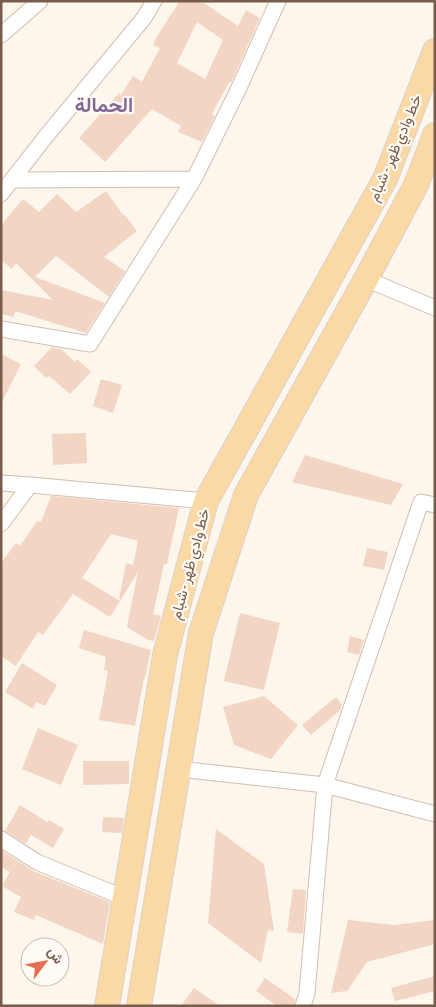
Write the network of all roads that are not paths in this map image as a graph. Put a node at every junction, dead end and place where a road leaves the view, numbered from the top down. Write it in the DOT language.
graph roads {
  1 [pos="40,1"];
  2 [pos="154,1"];
  3 [pos="278,1"];
  4 [pos="1,35"];
  5 [pos="435,51"];
  6 [pos="435,135"];
  7 [pos="194,178"];
  8 [pos="12,180"];
  9 [pos="1,194"];
  10 [pos="366,278"];
  11 [pos="435,308"];
  12 [pos="1,330"];
  13 [pos="1,483"];
  14 [pos="30,485"];
  15 [pos="206,501"];
  16 [pos="435,506"];
  17 [pos="1,524"];
  18 [pos="179,770"];
  19 [pos="325,785"];
  20 [pos="435,814"];
  21 [pos="1,839"];
  22 [pos="125,898"];
  23 [pos="107,1006"];
  24 [pos="139,1006"];
  25 [pos="303,1006"];
  1 -- 4 [label="street"];
  2 -- 8 [label="street"];
  3 -- 7 [label="street"];
  5 -- 15 [label="main road, خط وادي ظهر - شبام"];
  6 -- 10 [label="main road, خط وادي ظهر - شبام"];
  7 -- 8 [label="street"];
  7 -- 12 [label="street"];
  8 -- 9 [label="street"];
  10 -- 11 [label="street"];
  10 -- 18 [label="main road, خط وادي ظهر - شبام"];
  13 -- 14 [label="street"];
  14 -- 15 [label="street"];
  14 -- 17 [label="street"];
  15 -- 22 [label="main road, خط وادي ظهر - شبام"];
  16 -- 19 [label="street"];
  18 -- 19 [label="street"];
  18 -- 24 [label="main road, خط وادي ظهر - شبام"];
  19 -- 20 [label="street"];
  19 -- 25 [label="street"];
  21 -- 22 [label="street"];
  22 -- 23 [label="main road, خط وادي ظهر - شبام"];
}
